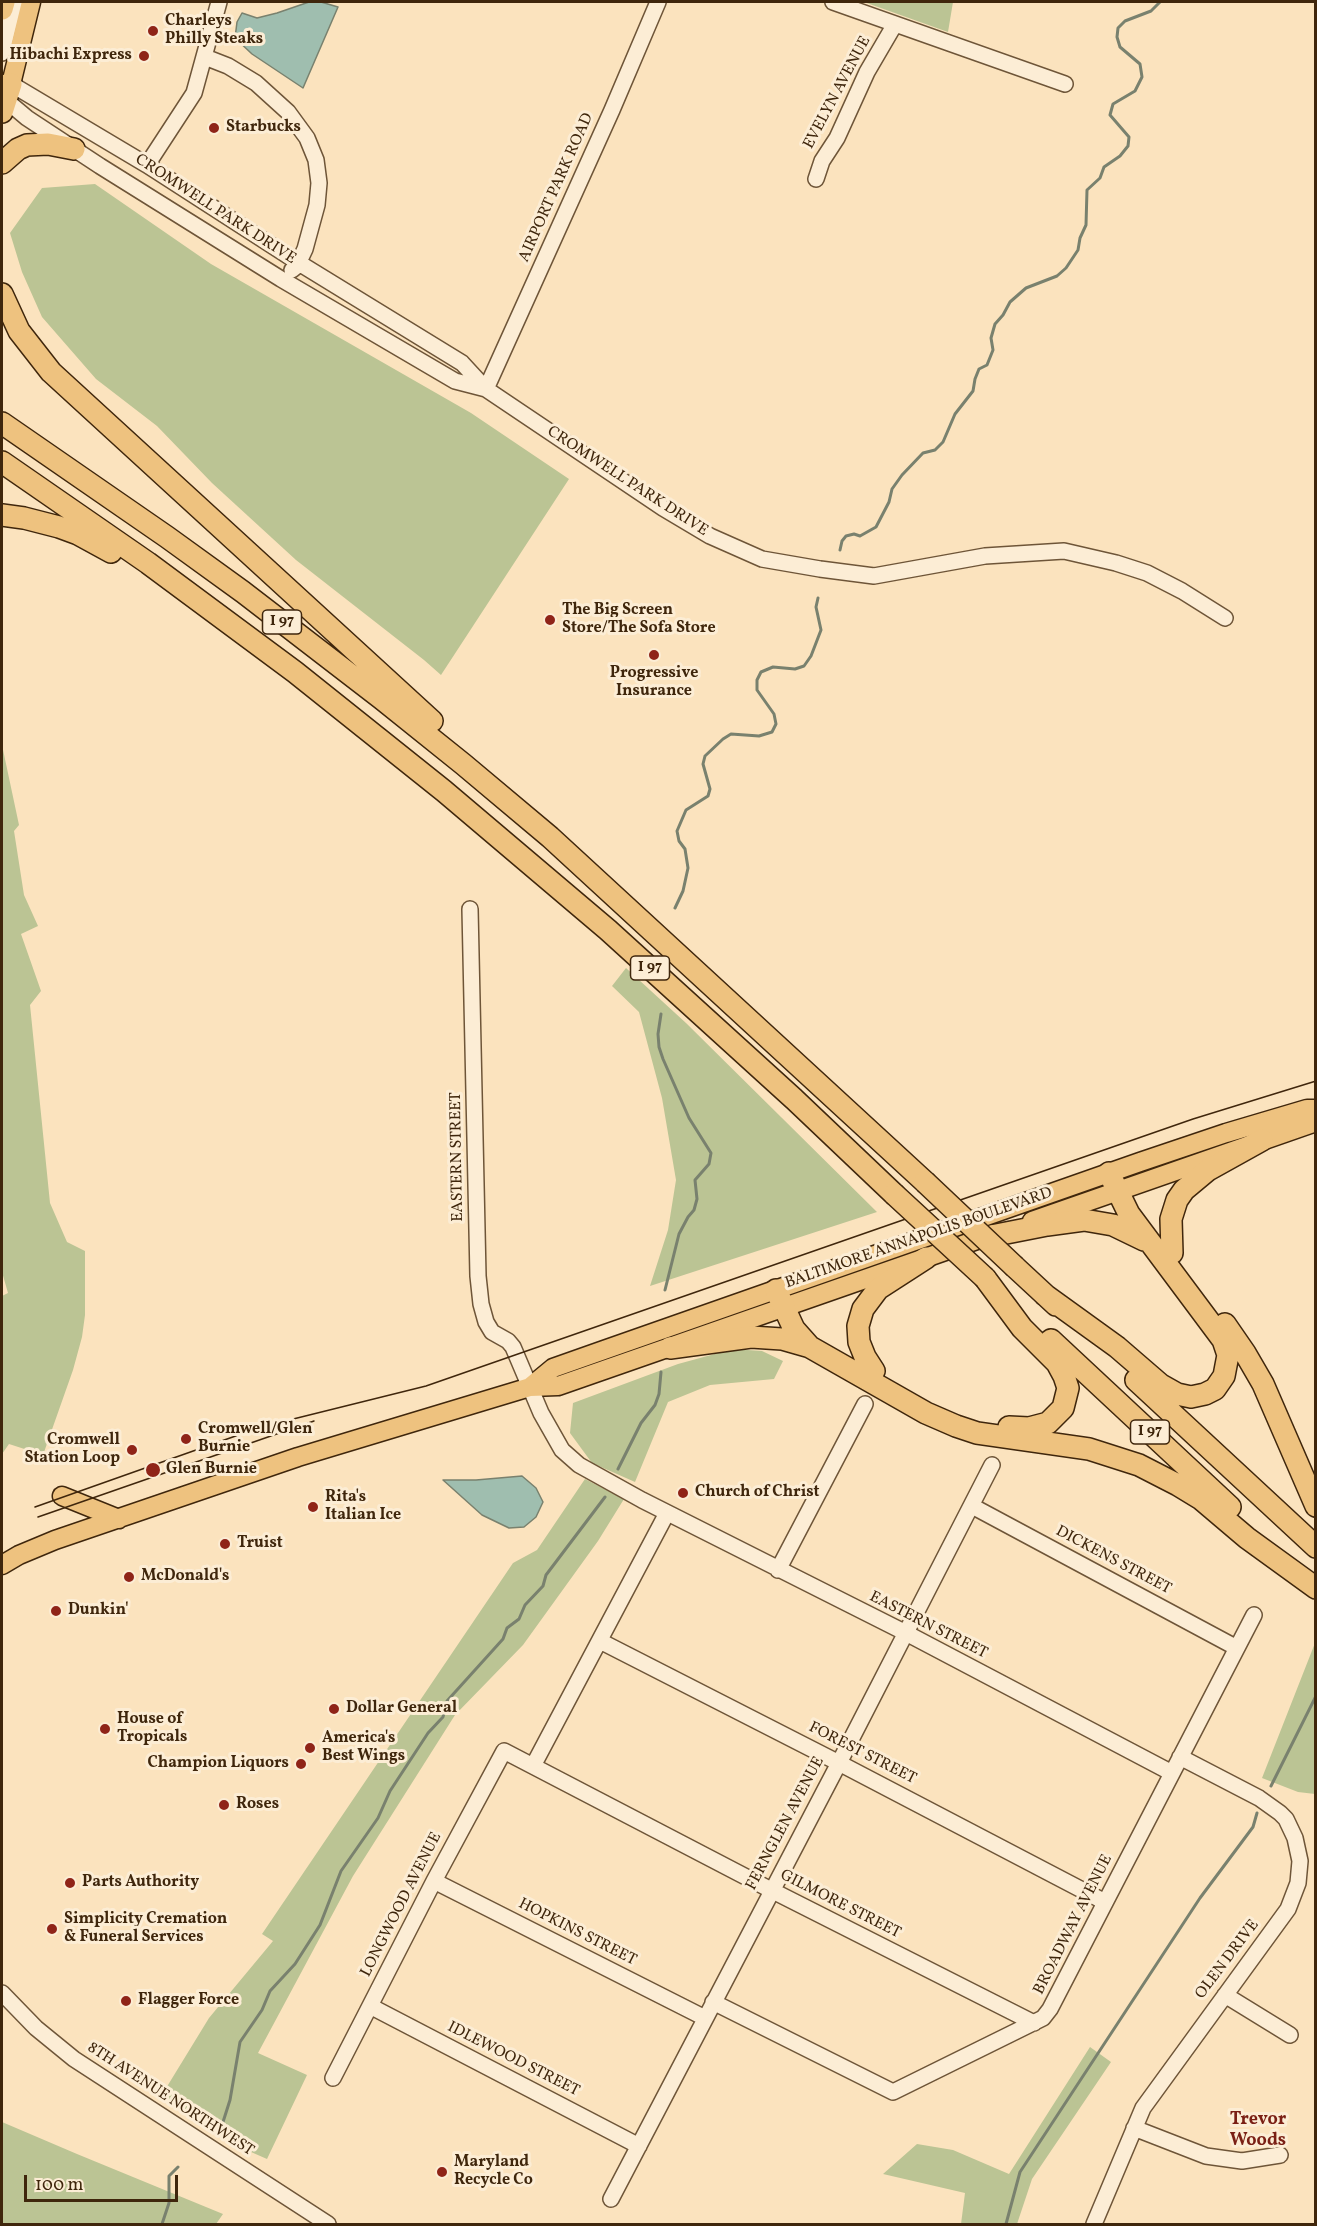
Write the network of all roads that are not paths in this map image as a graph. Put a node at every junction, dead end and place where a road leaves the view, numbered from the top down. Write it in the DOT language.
graph roads {
  1 [pos="4,2"];
  2 [pos="15,2"];
  3 [pos="31,2"];
  4 [pos="219,2"];
  5 [pos="658,2"];
  6 [pos="833,2"];
  7 [pos="2,9"];
  8 [pos="895,24"];
  9 [pos="2,54"];
  10 [pos="205,57"];
  11 [pos="1065,84"];
  12 [pos="4,96"];
  13 [pos="74,149"];
  14 [pos="2,163"];
  15 [pos="147,165"];
  16 [pos="816,179"];
  17 [pos="298,263"];
  18 [pos="281,279"];
  19 [pos="2,294"];
  20 [pos="486,389"];
  21 [pos="2,423"];
  22 [pos="2,462"];
  23 [pos="2,515"];
  24 [pos="1225,618"];
  25 [pos="296,672"];
  26 [pos="550,837"];
  27 [pos="470,909"];
  28 [pos="1316,1109"];
  29 [pos="1316,1122"];
  30 [pos="1262,1140"];
  31 [pos="1116,1181"];
  32 [pos="991,1236"];
  33 [pos="1162,1249"];
  34 [pos="926,1258"];
  35 [pos="985,1278"];
  36 [pos="1046,1295"];
  37 [pos="785,1297"];
  38 [pos="810,1347"];
  39 [pos="670,1348"];
  40 [pos="874,1371"];
  41 [pos="530,1387"];
  42 [pos="865,1404"];
  43 [pos="992,1465"];
  44 [pos="62,1496"];
  45 [pos="972,1506"];
  46 [pos="1316,1506"];
  47 [pos="667,1513"];
  48 [pos="119,1519"];
  49 [pos="1316,1547"];
  50 [pos="2,1565"];
  51 [pos="778,1570"];
  52 [pos="1316,1587"];
  53 [pos="1254,1615"];
  54 [pos="906,1633"];
  55 [pos="600,1641"];
  56 [pos="1237,1648"];
  57 [pos="504,1751"];
  58 [pos="1180,1757"];
  59 [pos="839,1763"];
  60 [pos="533,1766"];
  61 [pos="1172,1773"];
  62 [pos="434,1881"];
  63 [pos="771,1890"];
  64 [pos="1105,1902"];
  65 [pos="2,1993"];
  66 [pos="1225,1995"];
  67 [pos="713,2002"];
  68 [pos="370,2006"];
  69 [pos="705,2018"];
  70 [pos="1034,2023"];
  71 [pos="1290,2035"];
  72 [pos="333,2078"];
  73 [pos="1134,2128"];
  74 [pos="639,2146"];
  75 [pos="1280,2155"];
  76 [pos="611,2199"];
  77 [pos="328,2224"];
  78 [pos="1094,2224"];
  1 -- 7 [label="highway"];
  2 -- 9 [label="street"];
  3 -- 12 [label="main road"];
  4 -- 10 [label="street"];
  5 -- 20 [label="street, AIRPORT PARK ROAD"];
  6 -- 8 [label="street"];
  8 -- 11 [label="street"];
  8 -- 16 [label="street, EVELYN AVENUE"];
  10 -- 15 [label="street"];
  10 -- 17 [label="street"];
  12 -- 13 [label="street, CROMWELL PARK DRIVE"];
  12 -- 15 [label="street, CROMWELL PARK DRIVE"];
  13 -- 14 [label="highway"];
  13 -- 18 [label="street, CROMWELL PARK DRIVE"];
  15 -- 17 [label="street, CROMWELL PARK DRIVE"];
  17 -- 18 [label="street"];
  17 -- 20 [label="street, CROMWELL PARK DRIVE"];
  18 -- 20 [label="street, CROMWELL PARK DRIVE"];
  19 -- 26 [label="highway"];
  20 -- 24 [label="street, CROMWELL PARK DRIVE"];
  21 -- 26 [label="highway, I 97"];
  22 -- 25 [label="highway, I 97"];
  23 -- 25 [label="highway"];
  25 -- 35 [label="highway, I 97, bridge"];
  26 -- 36 [label="highway, I 97, bridge"];
  27 -- 41 [label="street, EASTERN STREET"];
  28 -- 31 [label="main road, BALTIMORE ANNAPOLIS BOULEVARD"];
  29 -- 30 [label="main road, BALTIMORE ANNAPOLIS BOULEVARD"];
  30 -- 31 [label="main road, BALTIMORE ANNAPOLIS BOULEVARD"];
  30 -- 33 [label="highway"];
  31 -- 32 [label="main road, BALTIMORE ANNAPOLIS BOULEVARD"];
  31 -- 33 [label="highway"];
  31 -- 37 [label="main road, BALTIMORE ANNAPOLIS BOULEVARD"];
  32 -- 33 [label="highway"];
  32 -- 34 [label="main road, BALTIMORE ANNAPOLIS BOULEVARD"];
  33 -- 36 [label="highway"];
  33 -- 46 [label="highway"];
  34 -- 37 [label="main road, BALTIMORE ANNAPOLIS BOULEVARD"];
  34 -- 40 [label="highway"];
  35 -- 40 [label="highway"];
  35 -- 52 [label="highway, I 97"];
  36 -- 49 [label="highway, I 97"];
  37 -- 38 [label="highway"];
  37 -- 39 [label="main road, BALTIMORE ANNAPOLIS BOULEVARD"];
  37 -- 40 [label="highway"];
  37 -- 41 [label="main road, BALTIMORE ANNAPOLIS BOULEVARD"];
  38 -- 39 [label="highway"];
  38 -- 52 [label="highway"];
  39 -- 41 [label="main road, BALTIMORE ANNAPOLIS BOULEVARD"];
  41 -- 47 [label="street, EASTERN STREET"];
  41 -- 48 [label="main road, BALTIMORE ANNAPOLIS BOULEVARD"];
  42 -- 51 [label="street"];
  43 -- 45 [label="street, FERNGLEN AVENUE"];
  44 -- 48 [label="main road"];
  45 -- 54 [label="street, FERNGLEN AVENUE"];
  45 -- 56 [label="street, DICKENS STREET"];
  47 -- 51 [label="street, EASTERN STREET"];
  47 -- 55 [label="street"];
  48 -- 50 [label="main road, BALTIMORE ANNAPOLIS BOULEVARD"];
  51 -- 54 [label="street, EASTERN STREET"];
  53 -- 56 [label="street, BROADWAY AVENUE"];
  54 -- 59 [label="street, FERNGLEN AVENUE"];
  54 -- 61 [label="street, EASTERN STREET"];
  55 -- 59 [label="street, FOREST STREET"];
  55 -- 60 [label="street"];
  56 -- 58 [label="street, BROADWAY AVENUE"];
  57 -- 60 [label="street, GILMORE STREET"];
  57 -- 62 [label="street, LONGWOOD AVENUE"];
  58 -- 61 [label="street, BROADWAY AVENUE"];
  58 -- 66 [label="street, OLEN DRIVE"];
  59 -- 63 [label="street, FERNGLEN AVENUE"];
  59 -- 64 [label="street, FOREST STREET"];
  60 -- 63 [label="street, GILMORE STREET"];
  61 -- 64 [label="street, BROADWAY AVENUE"];
  62 -- 68 [label="street, LONGWOOD AVENUE"];
  62 -- 69 [label="street, HOPKINS STREET"];
  63 -- 67 [label="street, FERNGLEN AVENUE"];
  63 -- 70 [label="street, GILMORE STREET"];
  64 -- 70 [label="street, BROADWAY AVENUE"];
  65 -- 77 [label="street, 8TH AVENUE NORTHWEST"];
  66 -- 71 [label="street"];
  66 -- 73 [label="street, OLEN DRIVE"];
  67 -- 69 [label="street, FERNGLEN AVENUE"];
  67 -- 70 [label="street, BROADWAY AVENUE"];
  68 -- 72 [label="street, LONGWOOD AVENUE"];
  68 -- 74 [label="street, IDLEWOOD STREET"];
  69 -- 74 [label="street, FERNGLEN AVENUE"];
  73 -- 75 [label="street"];
  73 -- 78 [label="street, OLEN DRIVE"];
  74 -- 76 [label="street, FERNGLEN AVENUE"];
}
